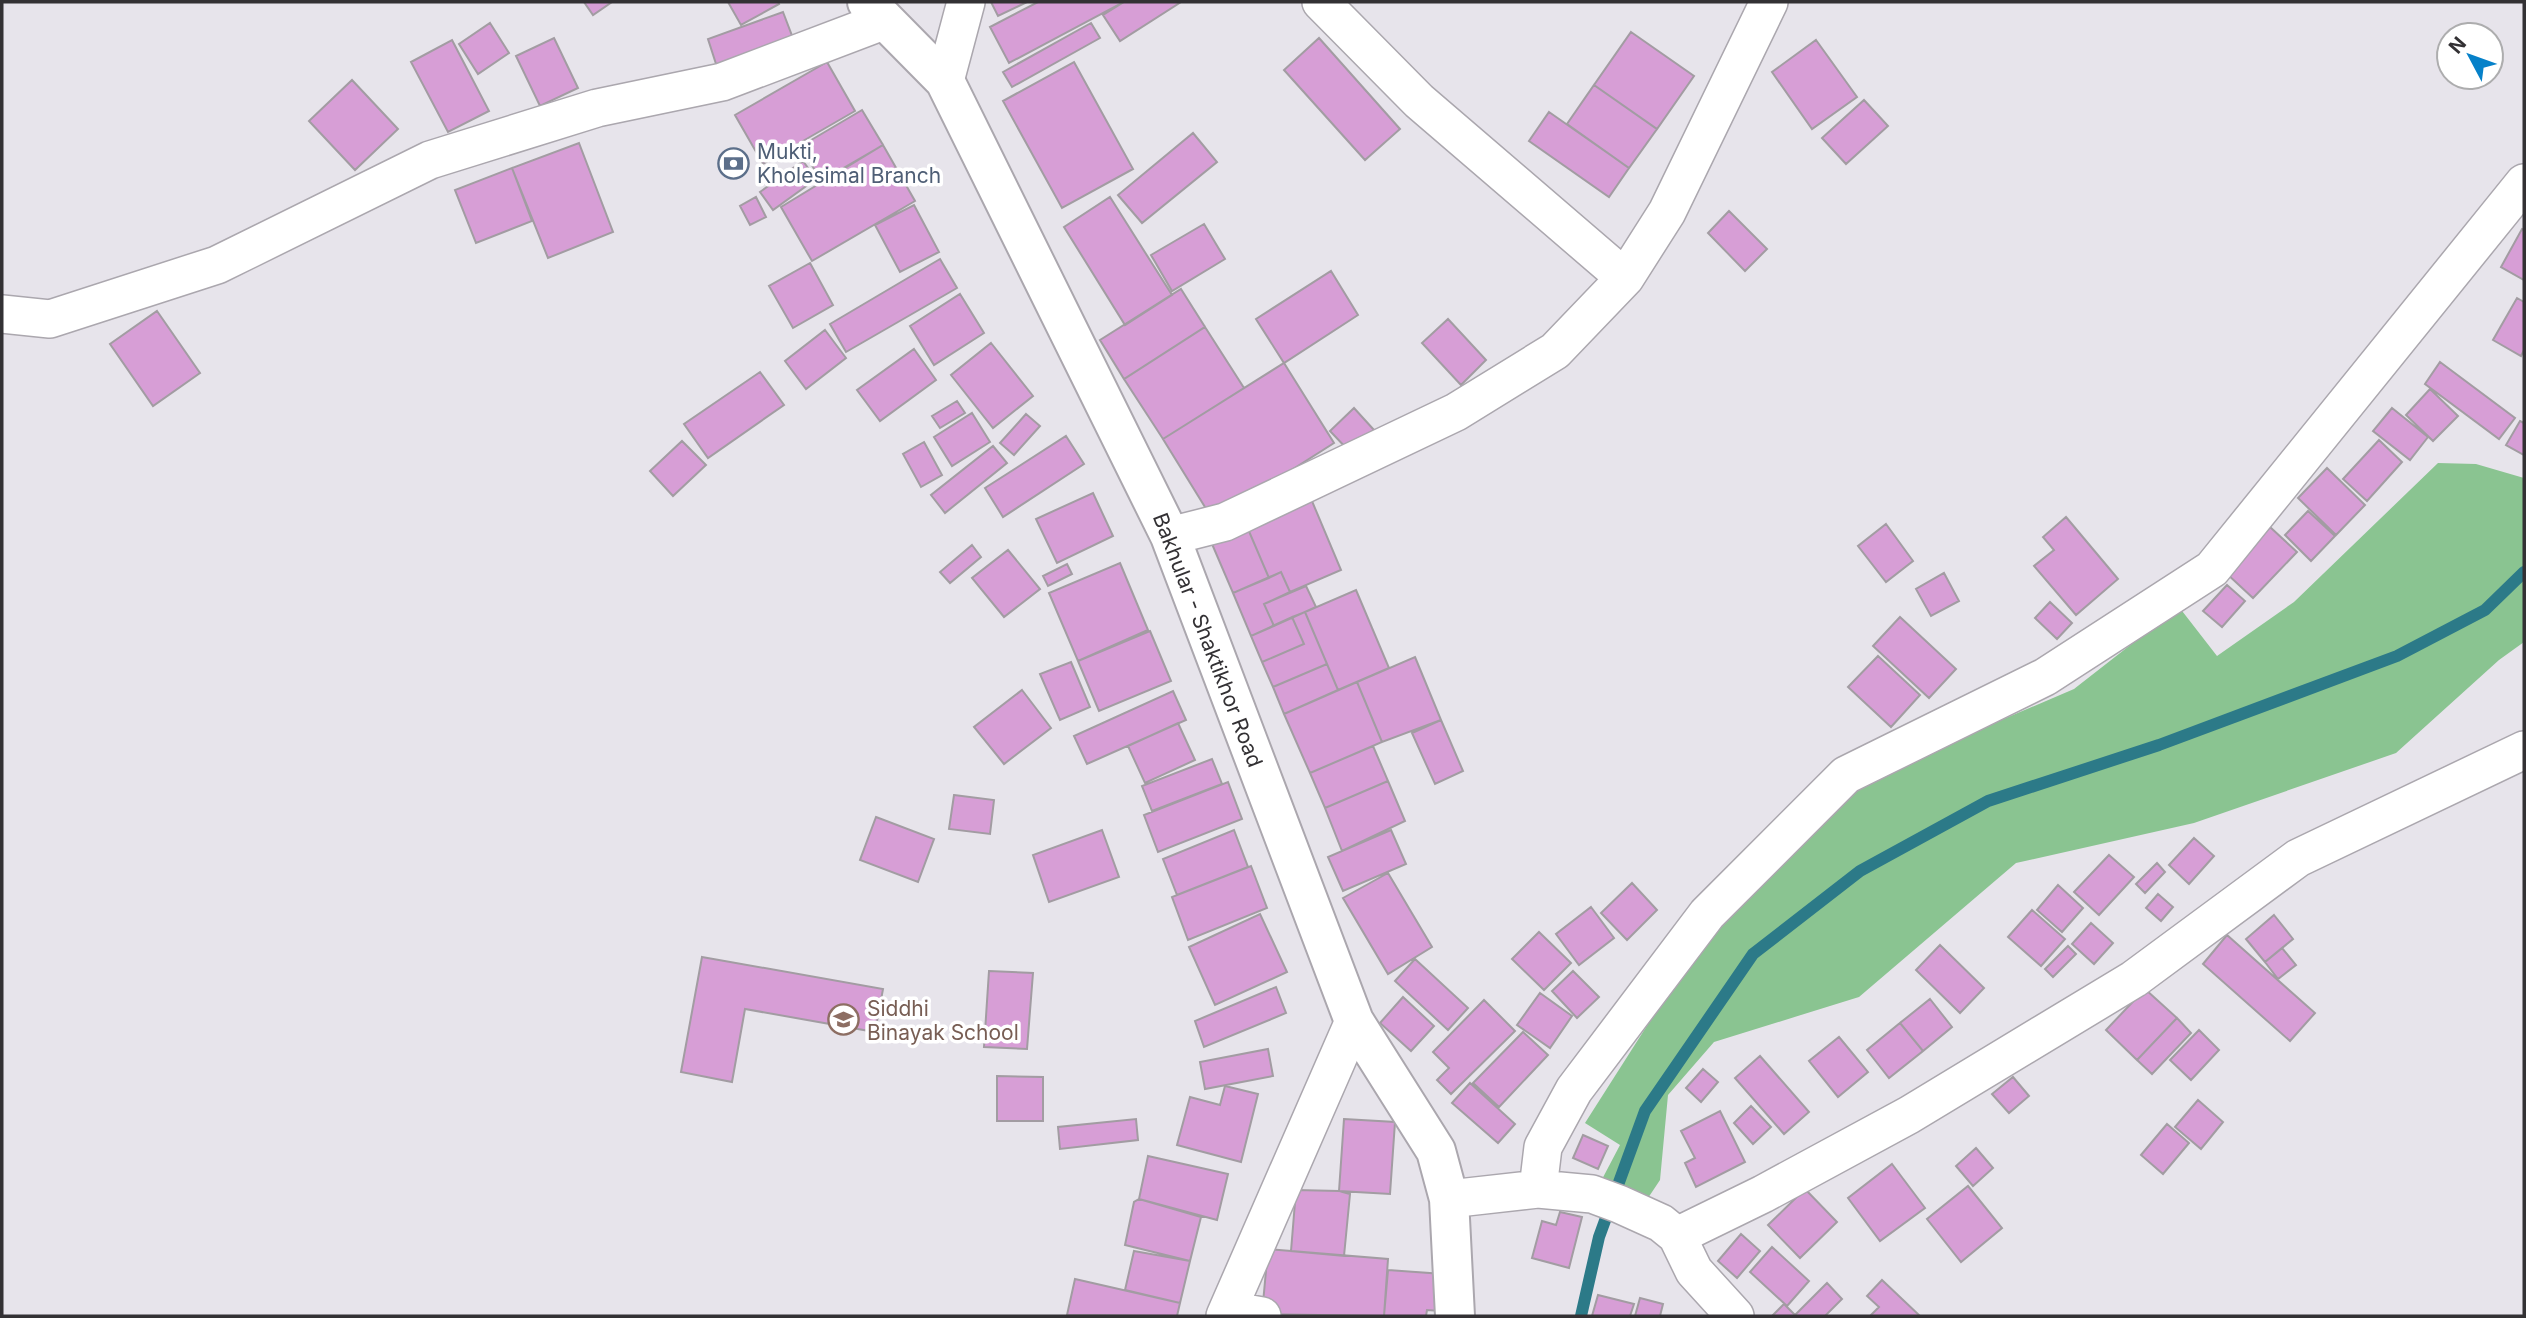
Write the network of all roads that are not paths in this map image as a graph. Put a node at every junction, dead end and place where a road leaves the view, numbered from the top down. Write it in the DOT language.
graph roads {
  1 [pos="967,2"];
  2 [pos="1321,2"];
  3 [pos="1769,2"];
  4 [pos="875,11"];
  5 [pos="945,81"];
  6 [pos="2524,183"];
  7 [pos="1625,278"];
  8 [pos="2,314"];
  9 [pos="1170,536"];
  10 [pos="2524,750"];
  11 [pos="1354,1021"];
  12 [pos="1538,1189"];
  13 [pos="1448,1199"];
  14 [pos="1677,1236"];
  15 [pos="1238,1314"];
  16 [pos="1455,1316"];
  17 [pos="1735,1316"];
  1 -- 5 [label="street"];
  2 -- 7 [label="street"];
  3 -- 7 [label="street"];
  4 -- 5 [label="street, Bakhular - Shaktikhor Road"];
  4 -- 8 [label="street"];
  5 -- 9 [label="street, Bakhular - Shaktikhor Road"];
  6 -- 12 [label="street"];
  7 -- 9 [label="street"];
  9 -- 11 [label="street, Bakhular - Shaktikhor Road"];
  10 -- 14 [label="street"];
  11 -- 13 [label="street, Bakhular - Shaktikhor Road"];
  11 -- 15 [label="street"];
  12 -- 13 [label="street"];
  12 -- 14 [label="street"];
  13 -- 16 [label="street, Bakhular - Shaktikhor Road"];
  14 -- 17 [label="street"];
}
